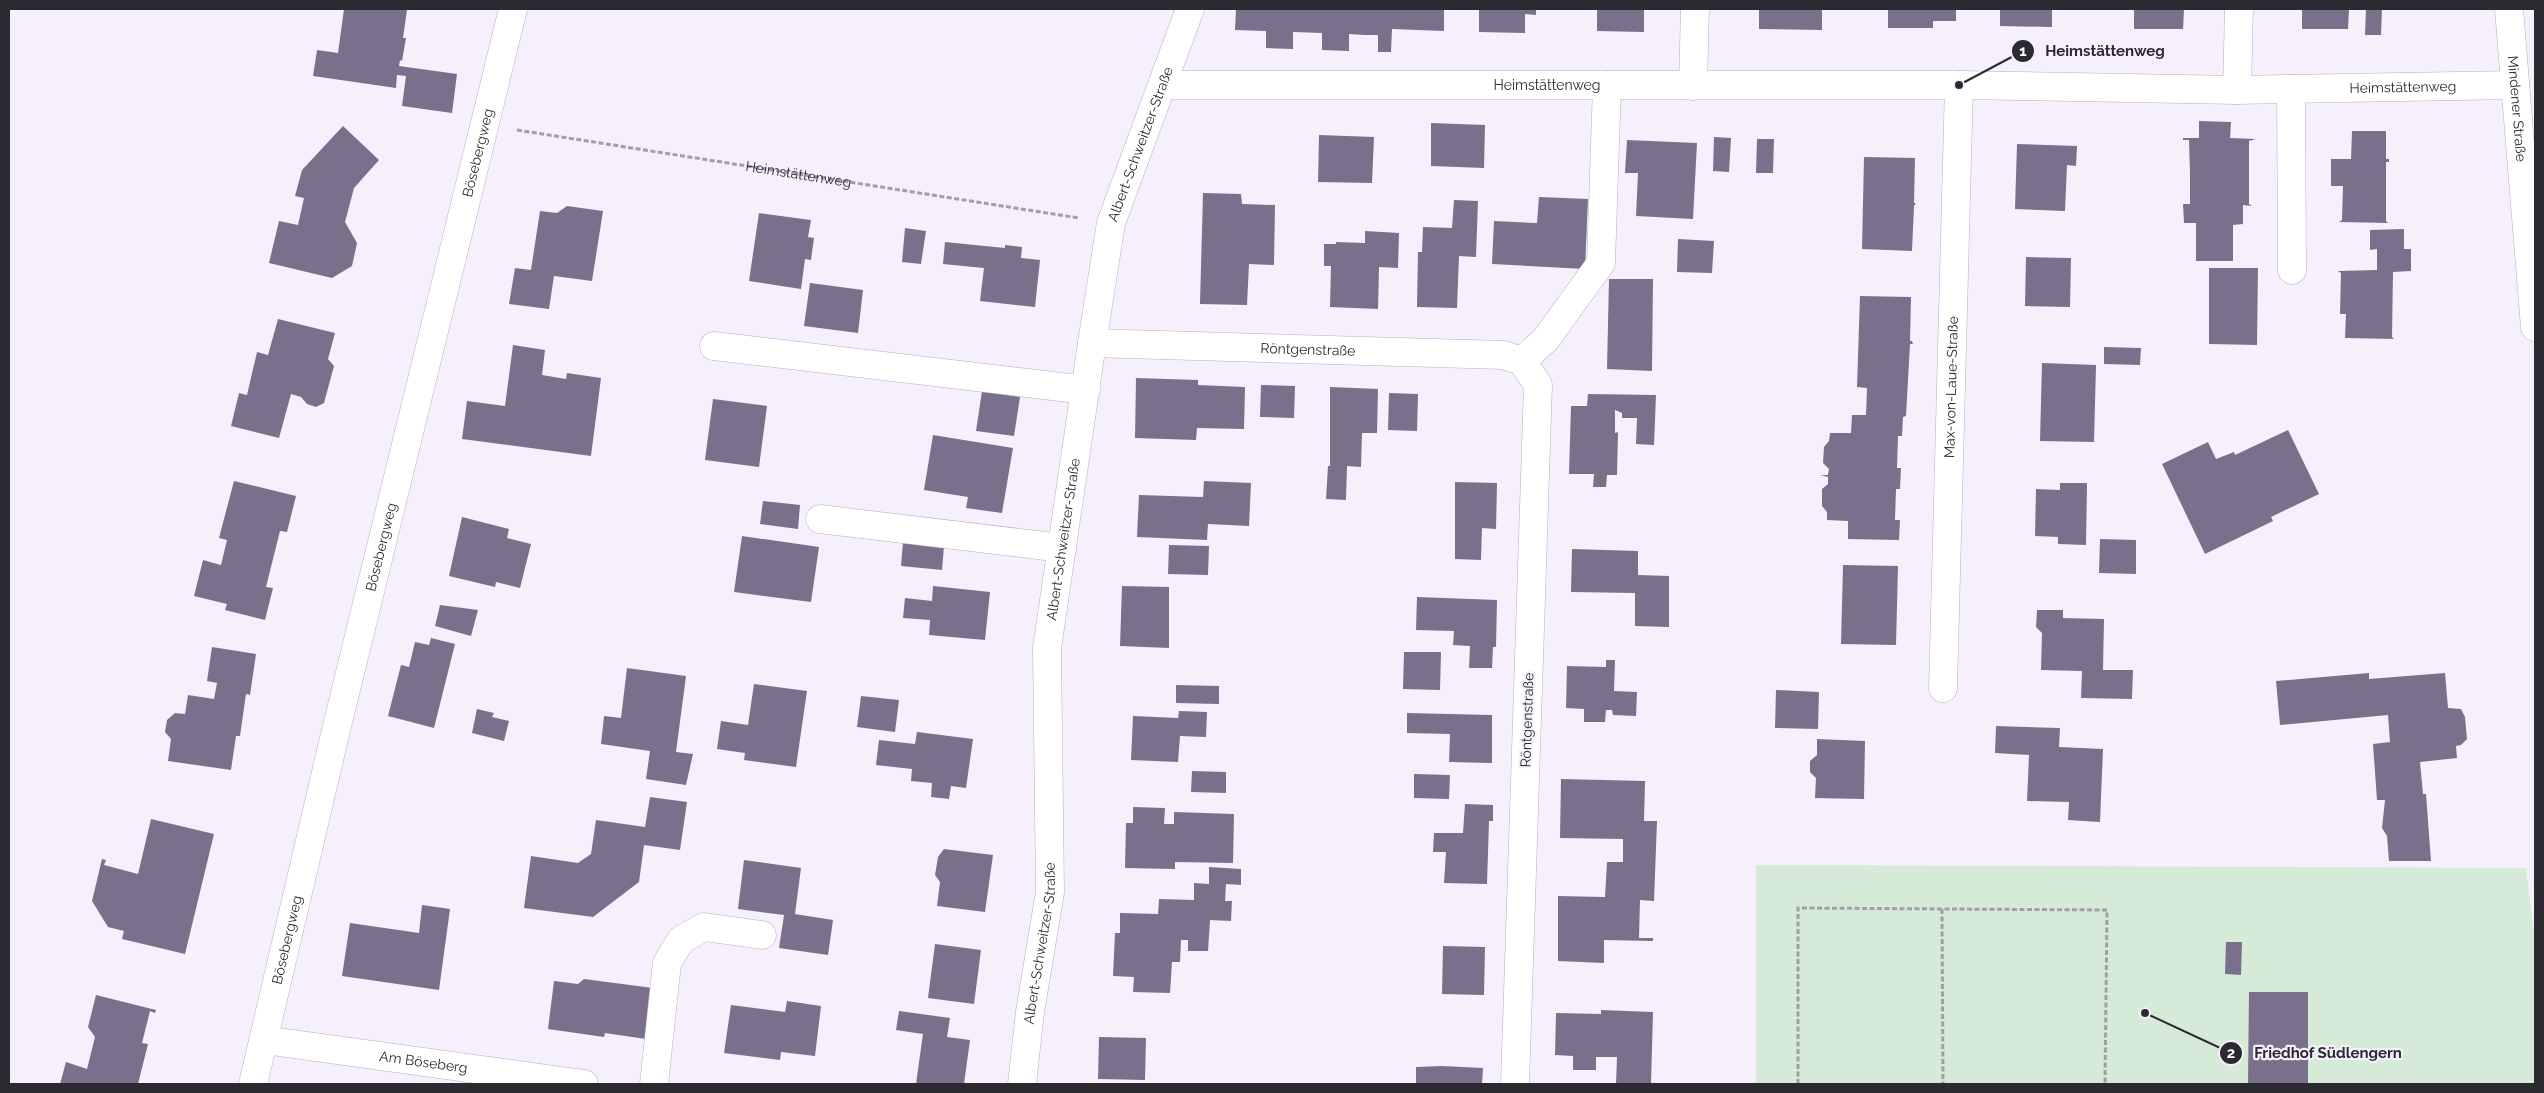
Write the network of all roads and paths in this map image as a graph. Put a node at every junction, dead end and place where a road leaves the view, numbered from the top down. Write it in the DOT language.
graph roads {
  1 [pos="513,9"];
  2 [pos="1190,9"];
  3 [pos="1695,9"];
  4 [pos="2239,9"];
  5 [pos="2509,9"];
  6 [pos="1163,85"];
  7 [pos="1608,85"];
  8 [pos="1958,85"];
  9 [pos="2515,85"];
  10 [pos="1693,86"];
  11 [pos="2291,89"];
  12 [pos="2237,90"];
  13 [pos="485,125"];
  14 [pos="1112,223"];
  15 [pos="2292,270"];
  16 [pos="2535,327"];
  17 [pos="1092,342"];
  18 [pos="714,346"];
  19 [pos="1522,361"];
  20 [pos="1086,390"];
  21 [pos="820,519"];
  22 [pos="1062,548"];
  23 [pos="1943,688"];
  24 [pos="1942,909"];
  25 [pos="762,935"];
  26 [pos="264,1040"];
  27 [pos="253,1084"];
  28 [pos="584,1084"];
  29 [pos="654,1084"];
  30 [pos="1022,1084"];
  31 [pos="1515,1084"];
  32 [pos="1798,1084"];
  33 [pos="1943,1084"];
  34 [pos="2105,1084"];
  1 -- 13 [label="street, Bösebergweg"];
  2 -- 6 [label="street, Albert-Schweitzer-Straße"];
  3 -- 10 [label="street"];
  4 -- 12 [label="street"];
  5 -- 9 [label="street, Mindener Straße"];
  6 -- 7 [label="street, Heimstättenweg"];
  6 -- 14 [label="street, Albert-Schweitzer-Straße"];
  7 -- 10 [label="street, Heimstättenweg"];
  7 -- 19 [label="street"];
  8 -- 10 [label="street, Heimstättenweg"];
  8 -- 12 [label="street, Heimstättenweg"];
  8 -- 23 [label="street, Max-von-Laue-Straße"];
  9 -- 11 [label="street, Heimstättenweg"];
  9 -- 16 [label="street, Mindener Straße"];
  11 -- 12 [label="street, Heimstättenweg"];
  11 -- 15 [label="street"];
  13 -- 14 [label="path, Heimstättenweg"];
  13 -- 26 [label="street, Bösebergweg"];
  14 -- 17 [label="street, Albert-Schweitzer-Straße"];
  17 -- 19 [label="street, Röntgenstraße"];
  17 -- 20 [label="street, Albert-Schweitzer-Straße"];
  18 -- 20 [label="street"];
  19 -- 31 [label="street, Röntgenstraße"];
  20 -- 22 [label="street, Albert-Schweitzer-Straße"];
  21 -- 22 [label="street"];
  22 -- 30 [label="street, Albert-Schweitzer-Straße"];
  24 -- 32 [label="path"];
  24 -- 33 [label="path"];
  24 -- 34 [label="path"];
  25 -- 29 [label="street"];
  26 -- 27 [label="street, Bösebergweg"];
  26 -- 28 [label="street, Am Böseberg"];
}
